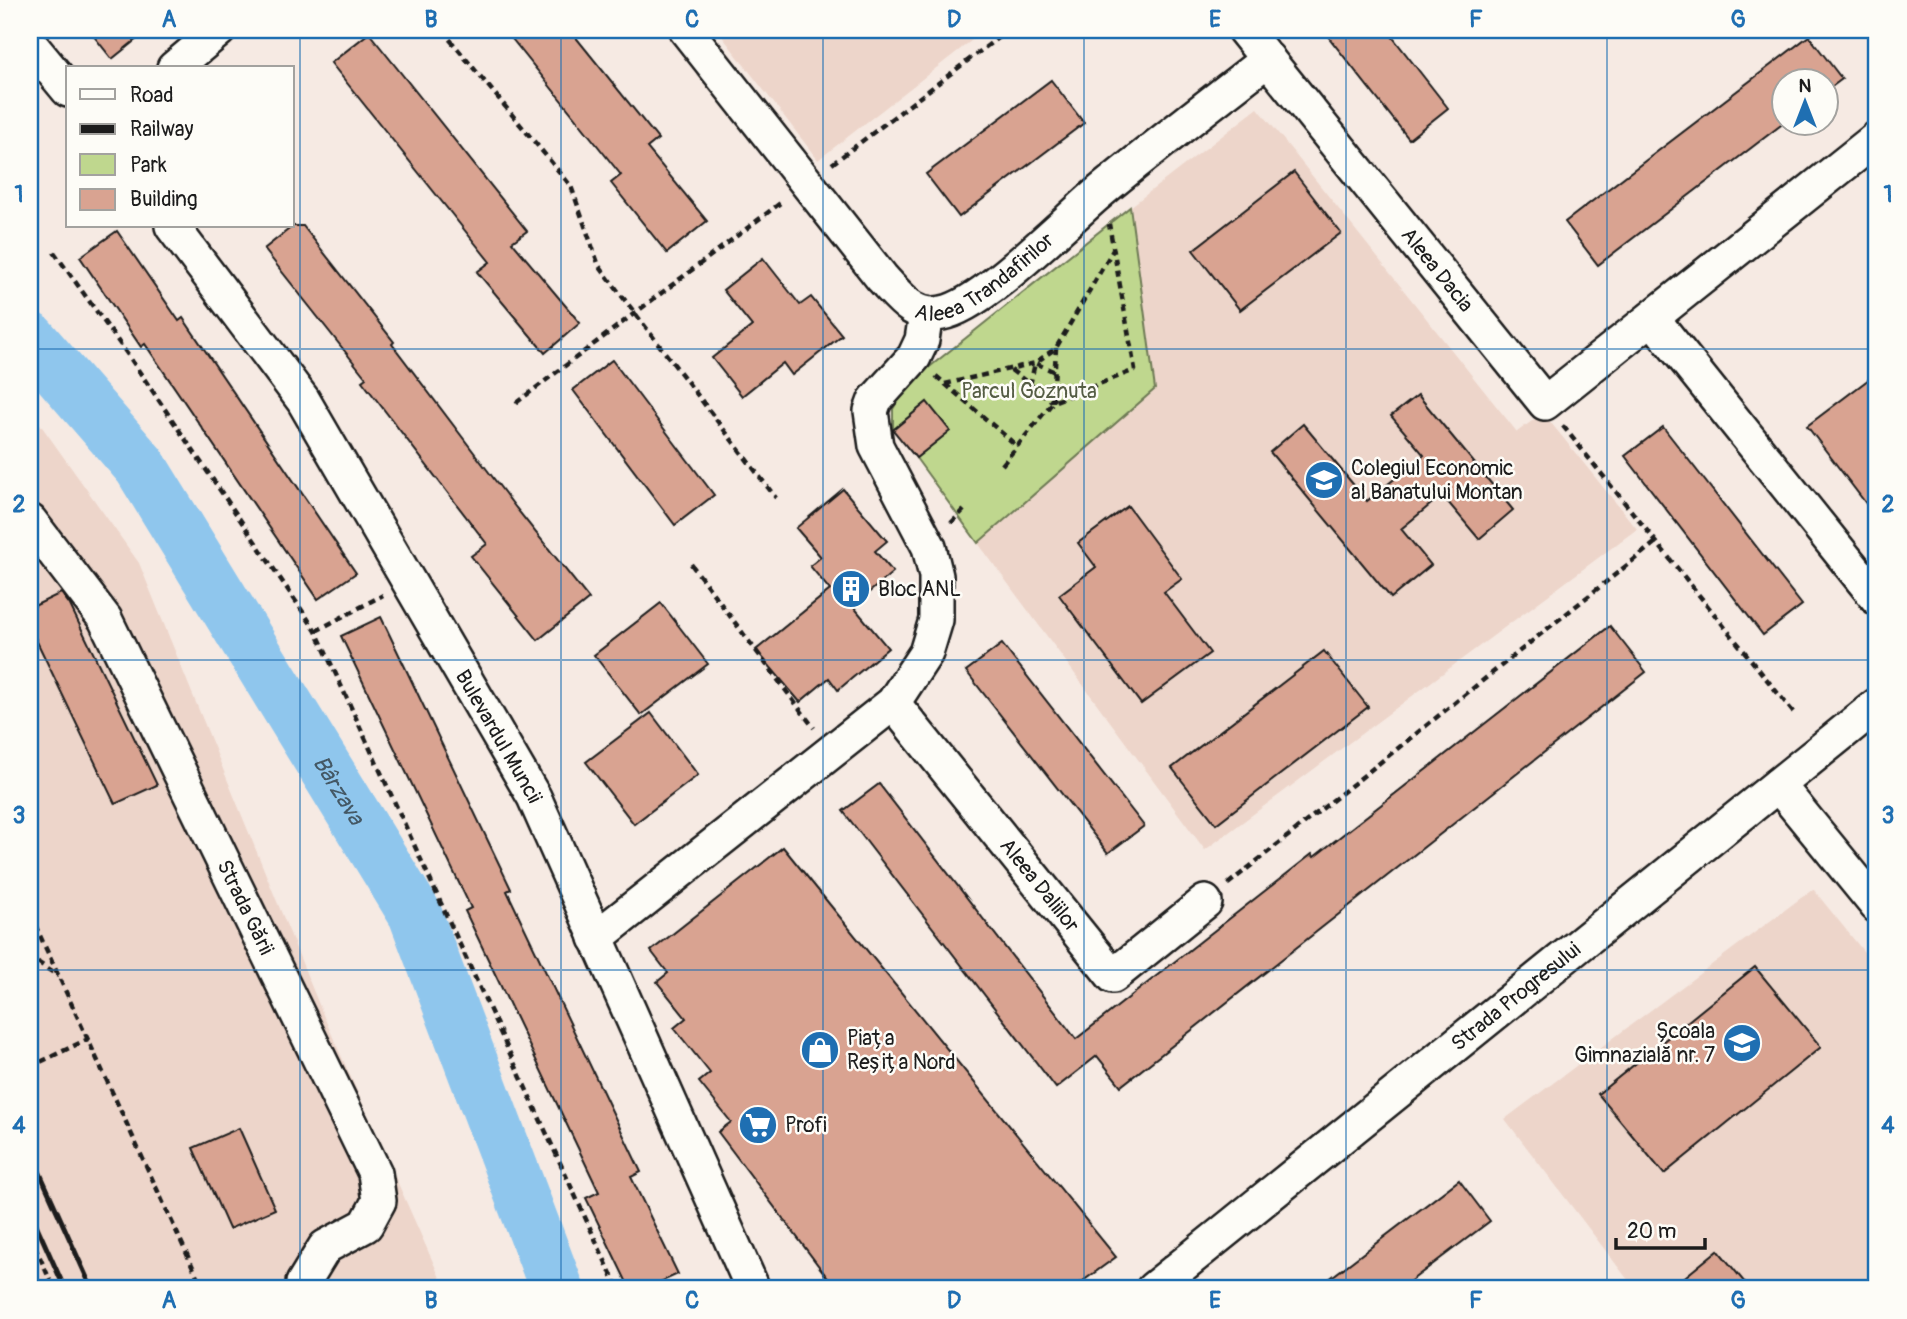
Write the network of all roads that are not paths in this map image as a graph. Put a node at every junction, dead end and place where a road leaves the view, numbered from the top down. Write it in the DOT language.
graph roads {
  1 [pos="219,30"];
  2 [pos="686,30"];
  3 [pos="1244,30"];
  4 [pos="30,44"];
  5 [pos="1268,59"];
  6 [pos="176,66"];
  7 [pos="66,88"];
  8 [pos="1877,138"];
  9 [pos="174,228"];
  10 [pos="926,314"];
  11 [pos="1652,318"];
  12 [pos="30,521"];
  13 [pos="1877,598"];
  14 [pos="893,703"];
  15 [pos="1877,705"];
  16 [pos="1778,785"];
  17 [pos="1205,902"];
  18 [pos="1877,906"];
  19 [pos="596,938"];
  20 [pos="740,1285"];
  21 [pos="303,1289"];
  22 [pos="1153,1289"];
  1 -- 6 [label="street"];
  2 -- 10 [label="street, Aleea Trandafirilor"];
  3 -- 5 [label="street, Aleea Dacia"];
  4 -- 7 [label="street"];
  5 -- 10 [label="street, Aleea Trandafirilor"];
  5 -- 11 [label="street, Aleea Dacia"];
  8 -- 11 [label="street"];
  9 -- 19 [label="street, Bulevardul Muncii"];
  10 -- 14 [label="street"];
  11 -- 13 [label="street"];
  12 -- 21 [label="street, Strada Gării"];
  14 -- 17 [label="street, Aleea Daliilor"];
  14 -- 19 [label="street"];
  15 -- 16 [label="street, Strada Progresului"];
  16 -- 18 [label="street"];
  16 -- 22 [label="street, Strada Progresului"];
  19 -- 20 [label="street, Bulevardul Muncii"];
}
